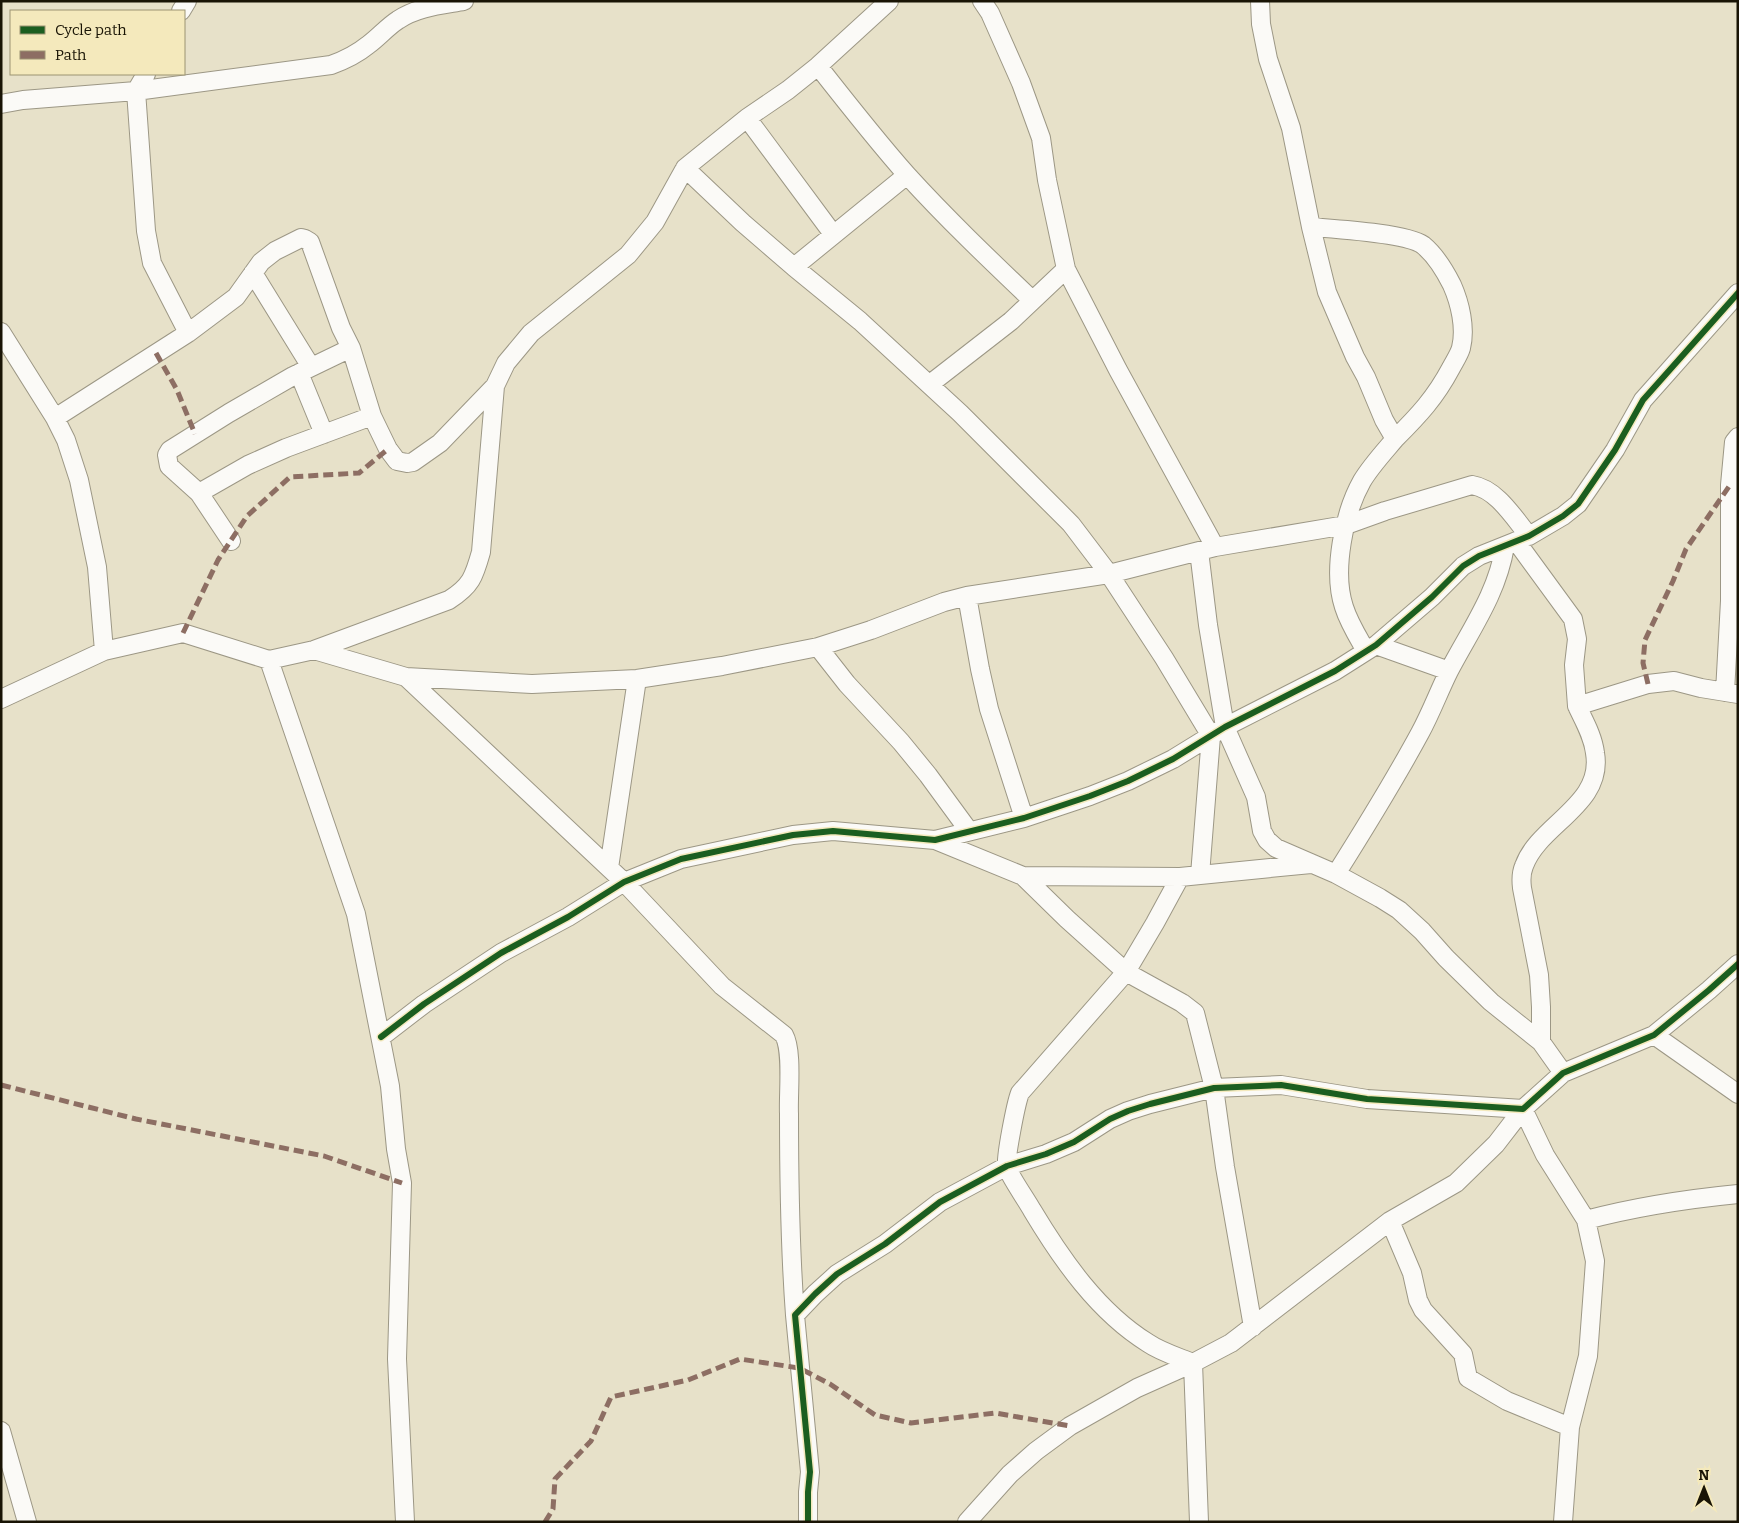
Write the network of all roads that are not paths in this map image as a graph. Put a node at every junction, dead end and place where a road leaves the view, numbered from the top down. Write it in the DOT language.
graph roads {
  1 [pos="464,1"];
  2 [pos="889,1"];
  3 [pos="982,1"];
  4 [pos="1260,1"];
  5 [pos="818,66"];
  6 [pos="145,75"];
  7 [pos="136,91"];
  8 [pos="1,104"];
  9 [pos="747,118"];
  10 [pos="685,168"];
  11 [pos="907,175"];
  12 [pos="1311,226"];
  13 [pos="833,234"];
  14 [pos="794,268"];
  15 [pos="1066,269"];
  16 [pos="253,273"];
  17 [pos="1738,293"];
  18 [pos="1032,300"];
  19 [pos="1,332"];
  20 [pos="188,334"];
  21 [pos="351,348"];
  22 [pos="305,370"];
  23 [pos="930,384"];
  24 [pos="495,386"];
  25 [pos="372,416"];
  26 [pos="55,418"];
  27 [pos="324,434"];
  28 [pos="1738,437"];
  29 [pos="1395,439"];
  30 [pos="199,493"];
  31 [pos="1346,526"];
  32 [pos="230,541"];
  33 [pos="1517,541"];
  34 [pos="1207,549"];
  35 [pos="1109,574"];
  36 [pos="967,596"];
  37 [pos="818,647"];
  38 [pos="1371,648"];
  39 [pos="314,650"];
  40 [pos="104,651"];
  41 [pos="269,660"];
  42 [pos="1449,671"];
  43 [pos="406,677"];
  44 [pos="638,679"];
  45 [pos="1731,693"];
  46 [pos="1,699"];
  47 [pos="1578,706"];
  48 [pos="1218,731"];
  49 [pos="1024,818"];
  50 [pos="968,831"];
  51 [pos="935,840"];
  52 [pos="1312,864"];
  53 [pos="609,868"];
  54 [pos="1336,874"];
  55 [pos="1200,875"];
  56 [pos="1023,876"];
  57 [pos="1180,877"];
  58 [pos="624,882"];
  59 [pos="1738,964"];
  60 [pos="1126,972"];
  61 [pos="1654,1035"];
  62 [pos="381,1036"];
  63 [pos="1541,1042"];
  64 [pos="1563,1073"];
  65 [pos="1214,1088"];
  66 [pos="1738,1094"];
  67 [pos="1523,1109"];
  68 [pos="1007,1166"];
  69 [pos="1738,1194"];
  70 [pos="1586,1220"];
  71 [pos="1390,1221"];
  72 [pos="796,1315"];
  73 [pos="1253,1327"];
  74 [pos="1193,1363"];
  75 [pos="1570,1427"];
  76 [pos="1,1431"];
  77 [pos="27,1522"];
  78 [pos="405,1522"];
  79 [pos="808,1522"];
  80 [pos="967,1522"];
  81 [pos="1200,1522"];
  82 [pos="1563,1522"];
  1 -- 7 [label="street"];
  2 -- 5 [label="street"];
  3 -- 15 [label="street"];
  4 -- 12 [label="street"];
  5 -- 9 [label="street"];
  5 -- 11 [label="street"];
  6 -- 7 [label="street"];
  7 -- 8 [label="street"];
  7 -- 20 [label="street"];
  9 -- 10 [label="street"];
  9 -- 13 [label="street"];
  10 -- 14 [label="street"];
  10 -- 24 [label="street"];
  11 -- 13 [label="street"];
  11 -- 18 [label="street"];
  12 -- 29 [label="street"];
  12 -- 29 [label="street"];
  13 -- 14 [label="street"];
  14 -- 23 [label="street"];
  15 -- 18 [label="street"];
  15 -- 34 [label="street"];
  16 -- 20 [label="street"];
  16 -- 21 [label="street"];
  16 -- 22 [label="street"];
  17 -- 33 [label="street"];
  18 -- 23 [label="street"];
  19 -- 26 [label="street"];
  20 -- 26 [label="street"];
  21 -- 22 [label="street"];
  21 -- 25 [label="street"];
  22 -- 27 [label="street"];
  22 -- 30 [label="street"];
  23 -- 35 [label="street"];
  24 -- 25 [label="street"];
  24 -- 39 [label="street"];
  25 -- 27 [label="street"];
  26 -- 40 [label="street"];
  27 -- 30 [label="street"];
  28 -- 45 [label="street"];
  29 -- 31 [label="street"];
  30 -- 32 [label="street"];
  31 -- 33 [label="street"];
  31 -- 34 [label="street"];
  31 -- 38 [label="street"];
  33 -- 38 [label="street"];
  33 -- 42 [label="street"];
  33 -- 47 [label="street"];
  34 -- 35 [label="street"];
  34 -- 48 [label="street"];
  35 -- 36 [label="street"];
  35 -- 48 [label="street"];
  36 -- 37 [label="street"];
  36 -- 49 [label="street"];
  37 -- 44 [label="street"];
  37 -- 50 [label="street"];
  38 -- 42 [label="street"];
  38 -- 48 [label="street"];
  39 -- 41 [label="street"];
  39 -- 43 [label="street"];
  40 -- 41 [label="street"];
  40 -- 46 [label="street"];
  41 -- 62 [label="street"];
  42 -- 54 [label="street"];
  43 -- 44 [label="street"];
  43 -- 53 [label="street"];
  44 -- 53 [label="street"];
  45 -- 47 [label="street"];
  47 -- 63 [label="street"];
  48 -- 49 [label="street"];
  48 -- 52 [label="street"];
  48 -- 55 [label="street"];
  49 -- 50 [label="street"];
  50 -- 51 [label="street"];
  51 -- 56 [label="street"];
  51 -- 58 [label="street"];
  52 -- 54 [label="street"];
  52 -- 55 [label="street"];
  53 -- 58 [label="street"];
  54 -- 63 [label="street"];
  55 -- 57 [label="street"];
  56 -- 57 [label="street"];
  56 -- 60 [label="street"];
  57 -- 60 [label="street"];
  58 -- 62 [label="street"];
  58 -- 72 [label="street"];
  59 -- 61 [label="street"];
  60 -- 65 [label="street"];
  60 -- 68 [label="street"];
  61 -- 64 [label="street"];
  61 -- 66 [label="street"];
  62 -- 78 [label="street"];
  63 -- 64 [label="street"];
  64 -- 67 [label="street"];
  65 -- 67 [label="street"];
  65 -- 68 [label="street"];
  65 -- 73 [label="street"];
  67 -- 70 [label="street"];
  67 -- 71 [label="street"];
  68 -- 72 [label="street"];
  68 -- 74 [label="street"];
  69 -- 70 [label="street"];
  70 -- 75 [label="street"];
  71 -- 73 [label="street"];
  71 -- 75 [label="street"];
  72 -- 79 [label="street"];
  73 -- 74 [label="street"];
  74 -- 80 [label="street"];
  74 -- 81 [label="street"];
  75 -- 82 [label="street"];
  76 -- 77 [label="street"];
}
